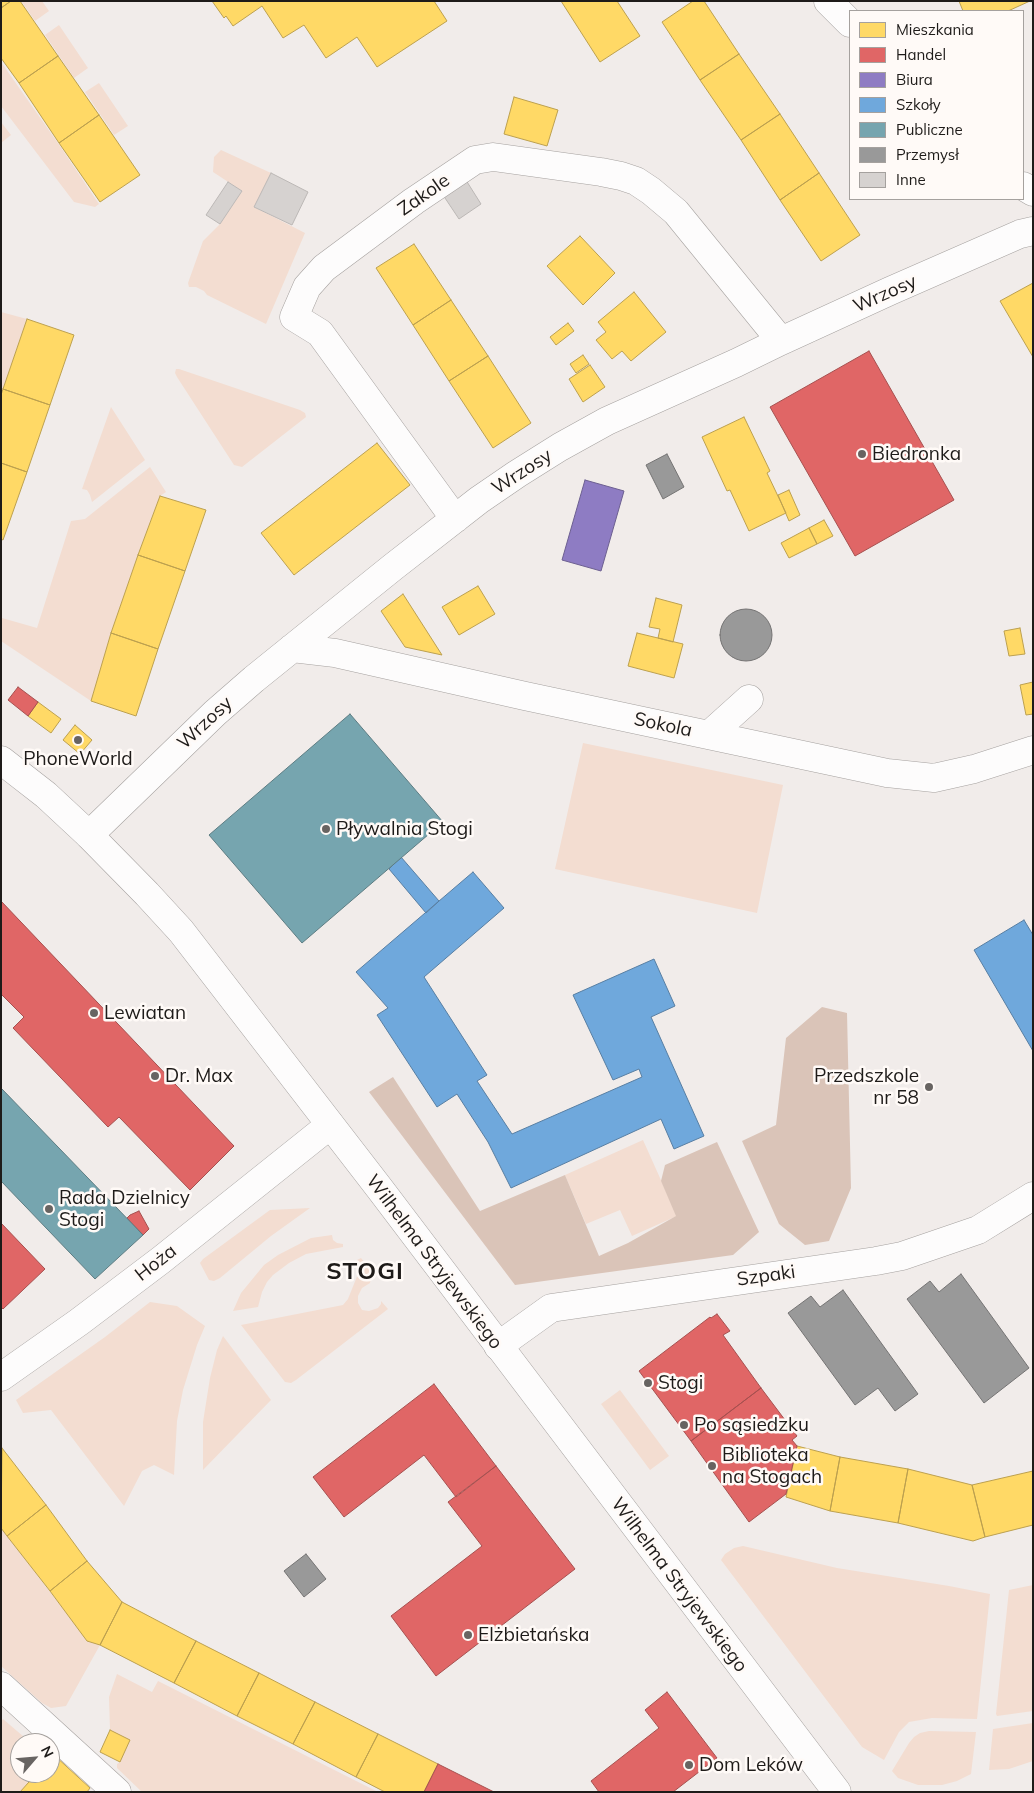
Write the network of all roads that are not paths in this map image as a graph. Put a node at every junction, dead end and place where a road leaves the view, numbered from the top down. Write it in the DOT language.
graph roads {
  1 [pos="828,1"];
  2 [pos="849,22"];
  3 [pos="1033,231"];
  4 [pos="781,341"];
  5 [pos="455,519"];
  6 [pos="292,648"];
  7 [pos="749,699"];
  8 [pos="709,735"];
  9 [pos="1033,750"];
  10 [pos="1,760"];
  11 [pos="89,835"];
  12 [pos="330,1125"];
  13 [pos="1033,1196"];
  14 [pos="498,1346"];
  15 [pos="1,1377"];
  16 [pos="1,1686"];
  17 [pos="117,1792"];
  18 [pos="837,1792"];
  1 -- 2 [label="street"];
  3 -- 4 [label="street, Wrzosy"];
  4 -- 5 [label="street, Wrzosy"];
  4 -- 5 [label="street, Zakole"];
  5 -- 6 [label="street, Wrzosy"];
  6 -- 8 [label="street, Sokola"];
  6 -- 11 [label="street, Wrzosy"];
  7 -- 8 [label="street"];
  8 -- 9 [label="street, Sokola"];
  10 -- 11 [label="street, Wilhelma Stryjewskiego"];
  11 -- 12 [label="street, Wilhelma Stryjewskiego"];
  12 -- 14 [label="street, Wilhelma Stryjewskiego"];
  12 -- 15 [label="street, Hoża"];
  13 -- 14 [label="street, Szpaki"];
  14 -- 18 [label="street, Wilhelma Stryjewskiego"];
  16 -- 17 [label="street"];
}
